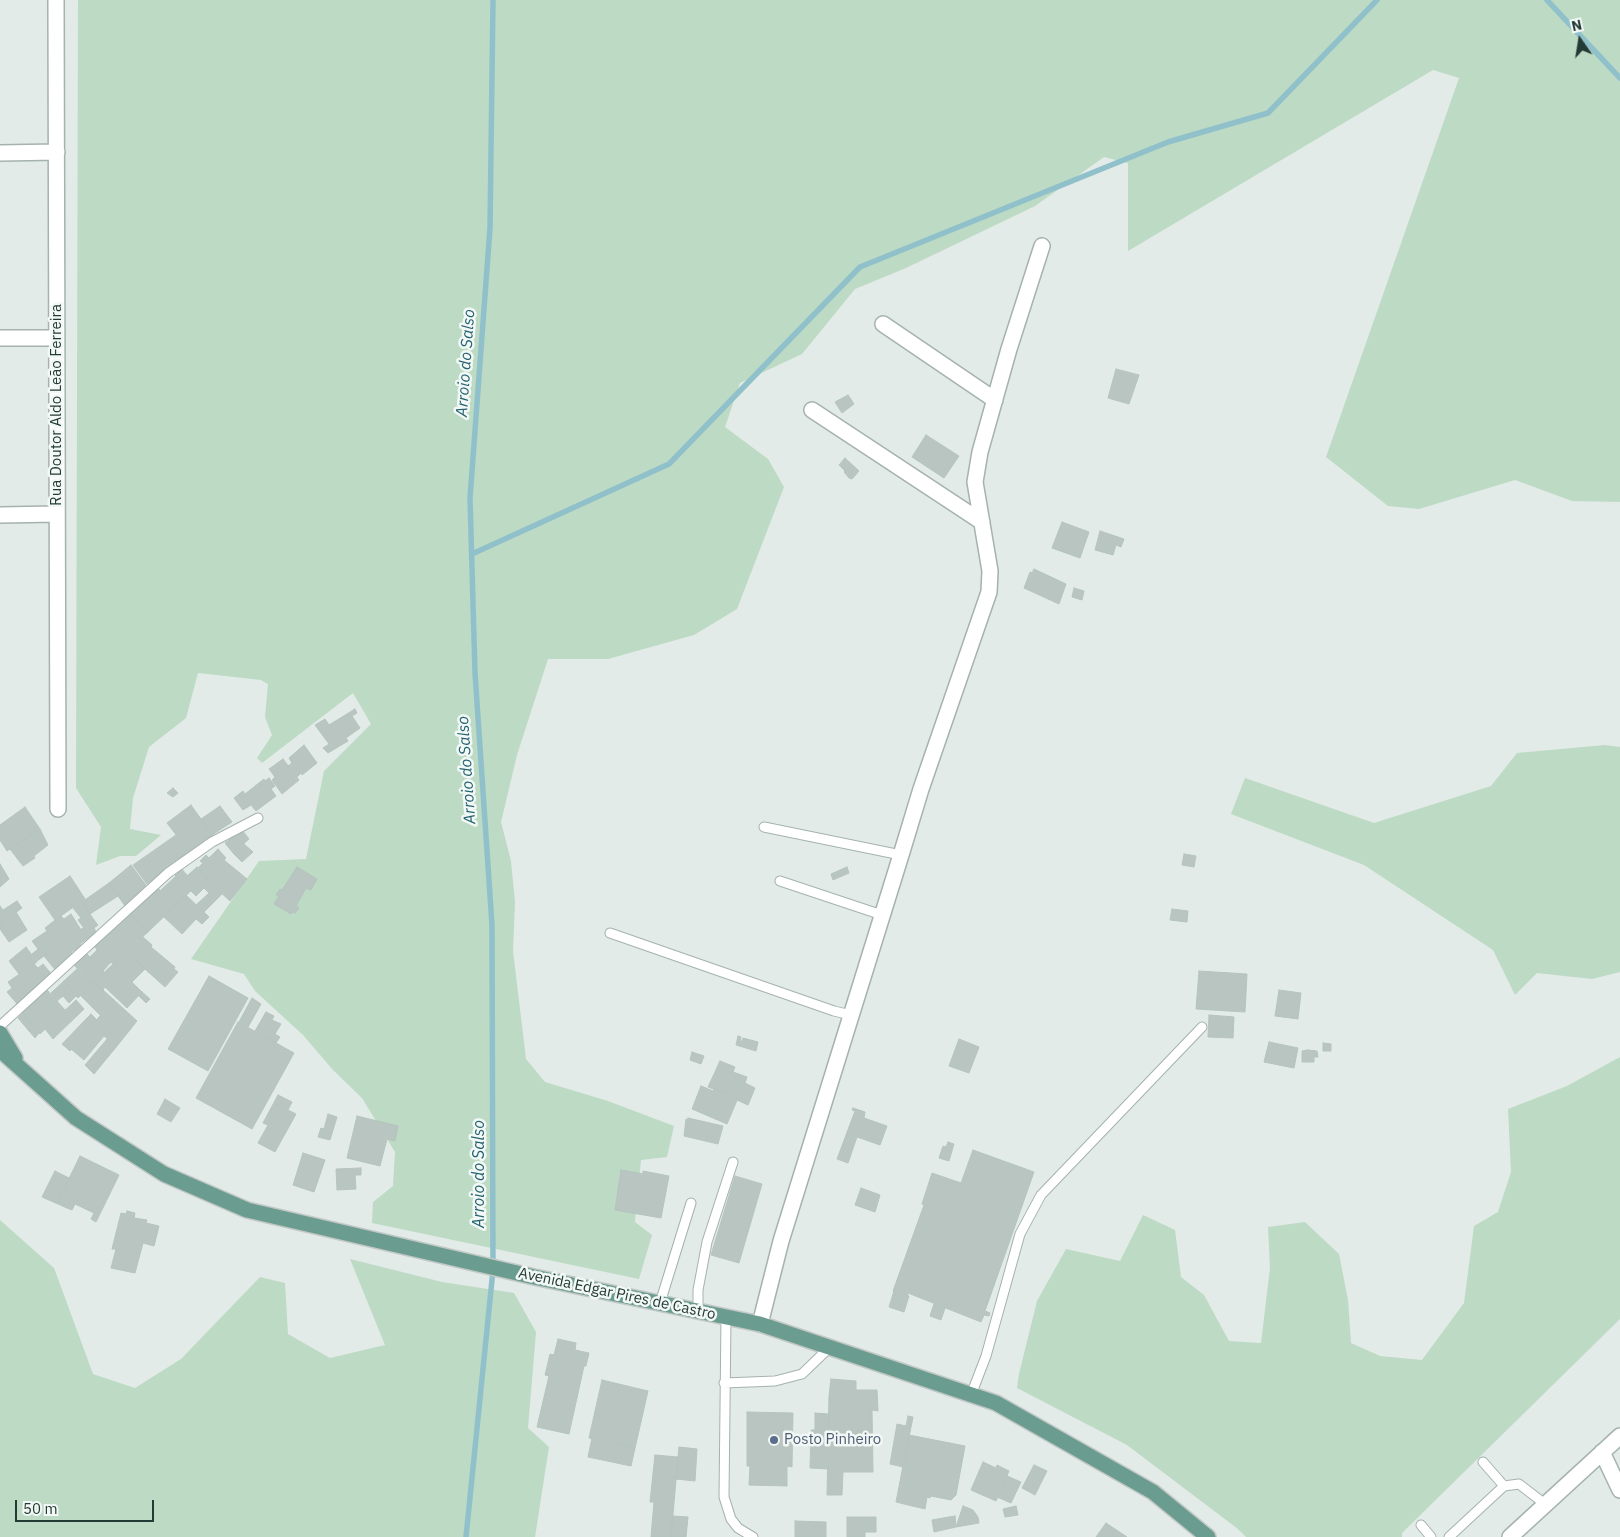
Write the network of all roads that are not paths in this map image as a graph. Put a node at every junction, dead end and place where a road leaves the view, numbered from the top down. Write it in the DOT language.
graph roads {
  1 [pos="56,0"];
  2 [pos="57,152"];
  3 [pos="0,153"];
  4 [pos="1042,246"];
  5 [pos="883,324"];
  6 [pos="0,338"];
  7 [pos="57,338"];
  8 [pos="995,400"];
  9 [pos="812,410"];
  10 [pos="57,514"];
  11 [pos="0,515"];
  12 [pos="982,522"];
  13 [pos="58,809"];
  14 [pos="258,818"];
  15 [pos="764,826"];
  16 [pos="901,855"];
  17 [pos="780,880"];
  18 [pos="882,915"];
  19 [pos="610,933"];
  20 [pos="851,1015"];
  21 [pos="0,1026"];
  22 [pos="1202,1027"];
  23 [pos="0,1033"];
  24 [pos="0,1050"];
  25 [pos="22,1070"];
  26 [pos="733,1162"];
  27 [pos="691,1202"];
  28 [pos="660,1303"];
  29 [pos="698,1311"];
  30 [pos="726,1316"];
  31 [pos="760,1324"];
  32 [pos="830,1347"];
  33 [pos="724,1383"];
  34 [pos="971,1395"];
  35 [pos="1620,1436"];
  36 [pos="1602,1452"];
  37 [pos="1483,1462"];
  38 [pos="1504,1486"];
  39 [pos="1620,1490"];
  40 [pos="1545,1504"];
  41 [pos="1421,1525"];
  42 [pos="753,1537"];
  43 [pos="1208,1537"];
  44 [pos="1431,1537"];
  45 [pos="1449,1537"];
  46 [pos="1510,1537"];
  1 -- 2 [label="street, Rua Doutor Aldo Leão Ferreira"];
  2 -- 3 [label="street"];
  2 -- 7 [label="street, Rua Doutor Aldo Leão Ferreira"];
  4 -- 8 [label="street"];
  5 -- 8 [label="street"];
  6 -- 7 [label="street"];
  7 -- 10 [label="street, Rua Doutor Aldo Leão Ferreira"];
  8 -- 12 [label="street"];
  9 -- 12 [label="street"];
  10 -- 11 [label="street"];
  10 -- 13 [label="street, Rua Doutor Aldo Leão Ferreira"];
  12 -- 16 [label="street"];
  14 -- 21 [label="lane"];
  15 -- 16 [label="lane"];
  16 -- 18 [label="street"];
  17 -- 18 [label="lane"];
  18 -- 20 [label="street"];
  19 -- 20 [label="lane"];
  20 -- 31 [label="street"];
  22 -- 34 [label="lane"];
  23 -- 25 [label="main road, Avenida Edgar Pires de Castro"];
  24 -- 25 [label="main road, Avenida Edgar Pires de Castro"];
  25 -- 28 [label="main road, Avenida Edgar Pires de Castro"];
  26 -- 29 [label="lane"];
  27 -- 28 [label="lane"];
  28 -- 29 [label="main road, Avenida Edgar Pires de Castro"];
  29 -- 30 [label="main road, Avenida Edgar Pires de Castro"];
  30 -- 31 [label="main road, Avenida Edgar Pires de Castro"];
  30 -- 33 [label="lane"];
  31 -- 32 [label="main road, Avenida Edgar Pires de Castro"];
  32 -- 33 [label="lane"];
  32 -- 34 [label="main road, Avenida Edgar Pires de Castro"];
  33 -- 42 [label="lane"];
  34 -- 43 [label="main road, Avenida Edgar Pires de Castro"];
  35 -- 36 [label="street"];
  36 -- 39 [label="street"];
  36 -- 40 [label="street"];
  37 -- 38 [label="lane"];
  38 -- 40 [label="lane"];
  38 -- 45 [label="lane"];
  40 -- 46 [label="street"];
  41 -- 44 [label="lane"];
}
